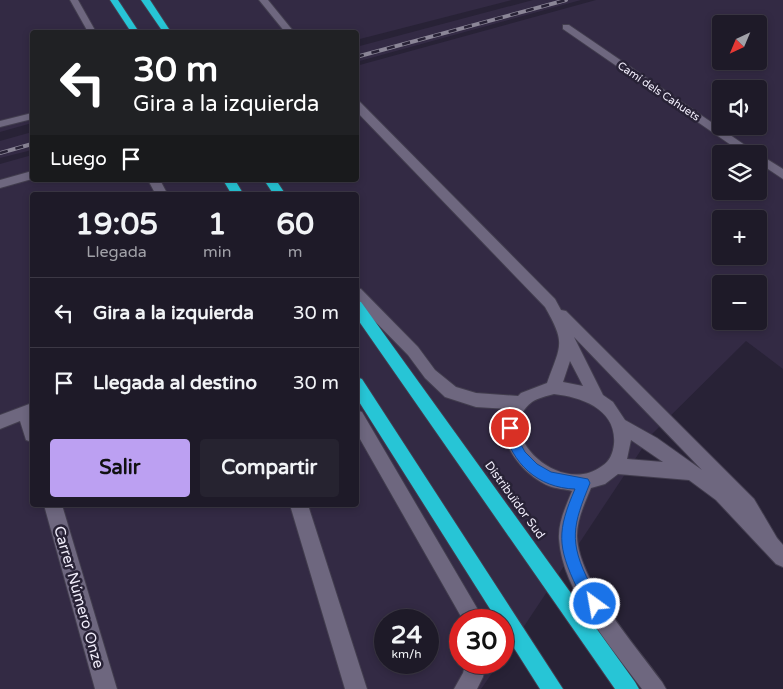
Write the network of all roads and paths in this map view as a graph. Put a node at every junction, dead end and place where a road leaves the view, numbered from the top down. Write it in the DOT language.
graph roads {
  1 [pos="74,0"];
  2 [pos="114,0"];
  3 [pos="145,0"];
  4 [pos="263,0"];
  5 [pos="566,27"];
  6 [pos="91,30"];
  7 [pos="134,30"];
  8 [pos="167,30"];
  9 [pos="288,30"];
  10 [pos="359,107"];
  11 [pos="30,116"];
  12 [pos="0,124"];
  13 [pos="739,145"];
  14 [pos="767,163"];
  15 [pos="782,173"];
  16 [pos="30,176"];
  17 [pos="0,184"];
  18 [pos="359,296"];
  19 [pos="550,303"];
  20 [pos="359,310"];
  21 [pos="568,344"];
  22 [pos="553,387"];
  23 [pos="359,388"];
  24 [pos="598,400"];
  25 [pos="520,403"];
  26 [pos="29,411"];
  27 [pos="0,422"];
  28 [pos="359,422"];
  29 [pos="620,425"];
  30 [pos="616,466"];
  31 [pos="694,474"];
  32 [pos="584,483"];
  33 [pos="54,507"];
  34 [pos="300,507"];
  35 [pos="777,552"];
  36 [pos="468,609"];
  37 [pos="474,674"];
  38 [pos="106,689"];
  39 [pos="356,689"];
  40 [pos="465,689"];
  41 [pos="552,689"];
  42 [pos="628,689"];
  43 [pos="655,689"];
  1 -- 6 [label="street"];
  2 -- 7 [label="highway"];
  3 -- 8 [label="highway"];
  4 -- 9 [label="street"];
  5 -- 13 [label="street, Camí dels Cahuets"];
  10 -- 19 [label="street"];
  11 -- 12 [label="street"];
  14 -- 15 [label="street"];
  16 -- 17 [label="street"];
  18 -- 25 [label="street"];
  19 -- 21 [label="street"];
  19 -- 35 [label="street"];
  20 -- 42 [label="highway, Distribuïdor Sud"];
  21 -- 22 [label="street"];
  21 -- 24 [label="street"];
  22 -- 24 [label="street"];
  22 -- 25 [label="street"];
  23 -- 41 [label="highway"];
  24 -- 29 [label="street"];
  25 -- 32 [label="street"];
  26 -- 27 [label="street"];
  28 -- 36 [label="street"];
  29 -- 30 [label="street"];
  29 -- 31 [label="street"];
  30 -- 31 [label="street"];
  30 -- 32 [label="street"];
  31 -- 35 [label="street"];
  32 -- 43 [label="street"];
  33 -- 38 [label="street, Carrer Número Onze"];
  34 -- 39 [label="street"];
  37 -- 40 [label="street"];
}
